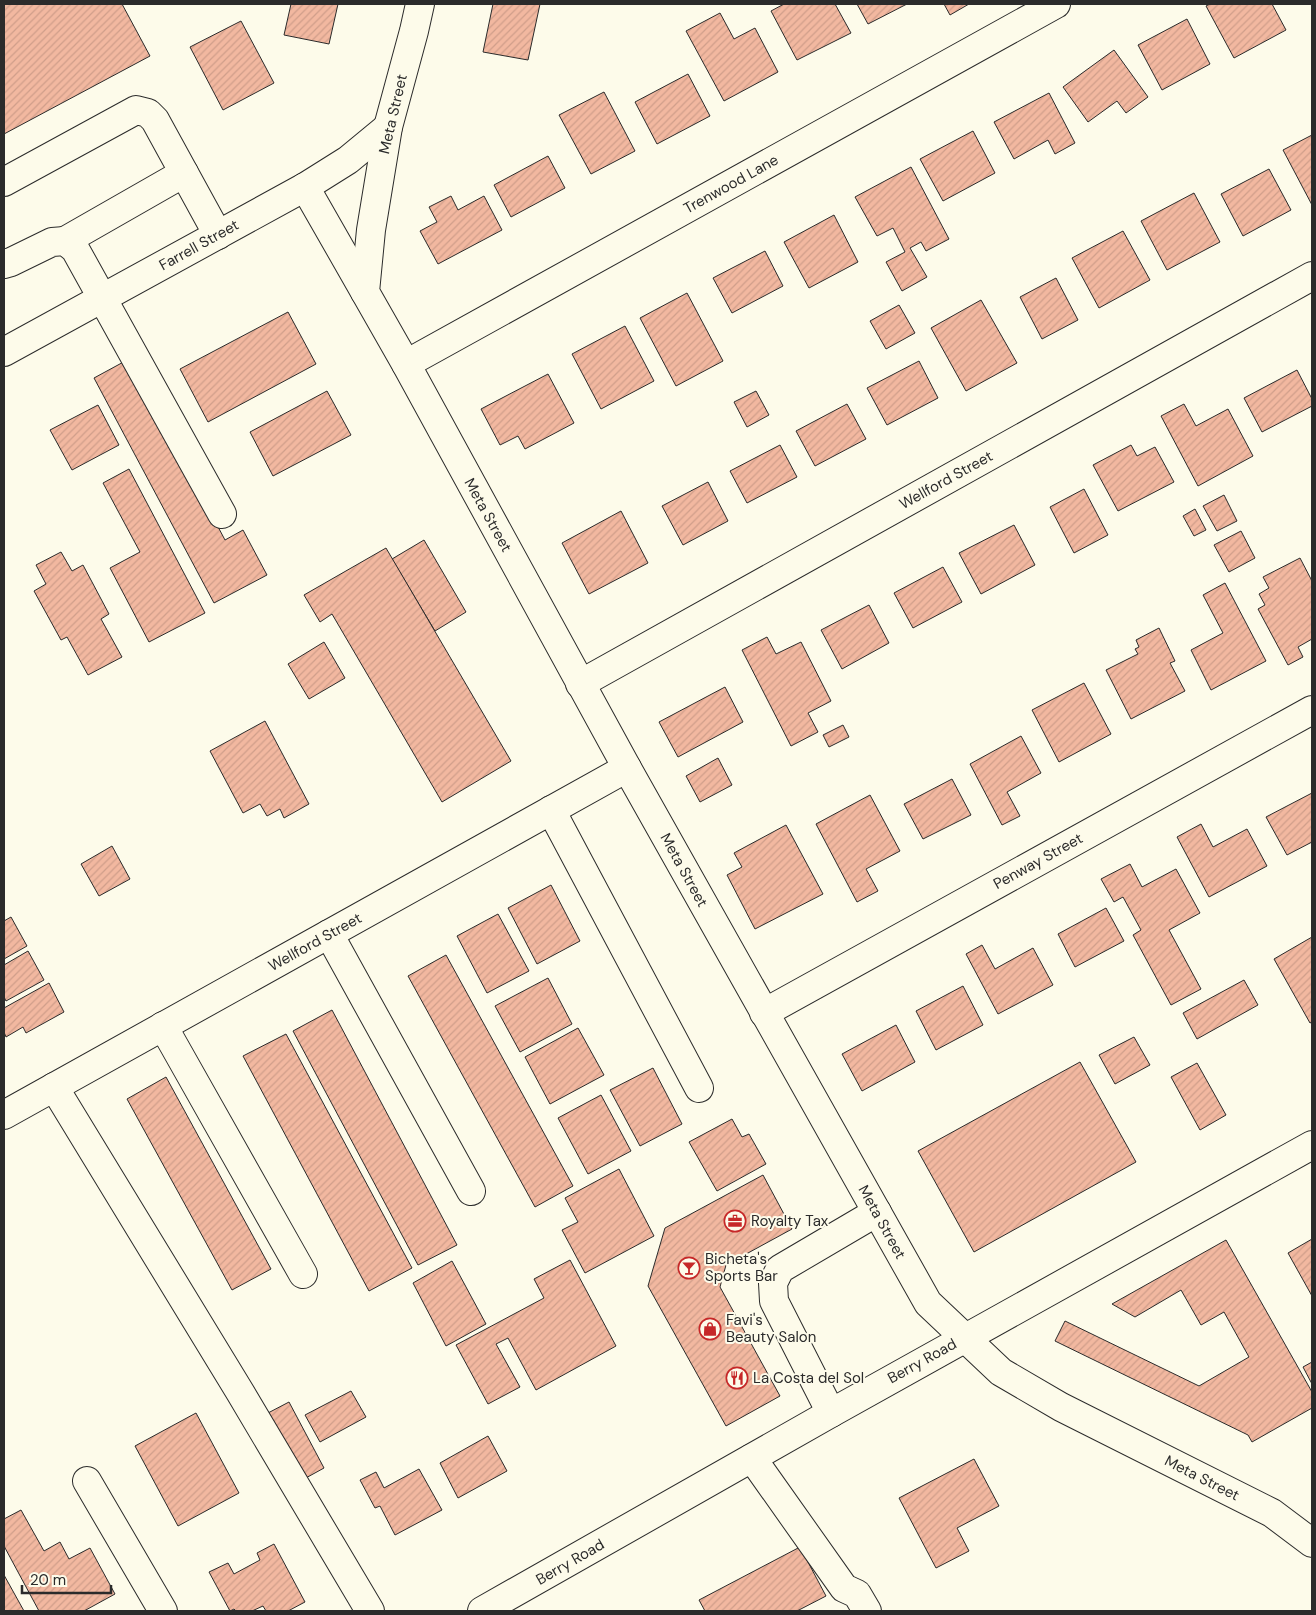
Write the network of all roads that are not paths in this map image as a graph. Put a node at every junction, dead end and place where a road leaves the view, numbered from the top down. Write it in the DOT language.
graph roads {
  1 [pos="420,4"];
  2 [pos="1056,4"];
  3 [pos="388,128"];
  4 [pos="184,173"];
  5 [pos="4,182"];
  6 [pos="305,187"];
  7 [pos="218,235"];
  8 [pos="65,241"];
  9 [pos="4,264"];
  10 [pos="1312,276"];
  11 [pos="365,292"];
  12 [pos="102,298"];
  13 [pos="4,352"];
  14 [pos="406,364"];
  15 [pos="222,514"];
  16 [pos="580,684"];
  17 [pos="1312,710"];
  18 [pos="627,768"];
  19 [pos="551,810"];
  20 [pos="329,934"];
  21 [pos="764,1013"];
  22 [pos="163,1026"];
  23 [pos="54,1087"];
  24 [pos="699,1088"];
  25 [pos="4,1115"];
  26 [pos="1312,1145"];
  27 [pos="471,1191"];
  28 [pos="877,1212"];
  29 [pos="303,1274"];
  30 [pos="964,1338"];
  31 [pos="831,1413"];
  32 [pos="752,1458"];
  33 [pos="87,1481"];
  34 [pos="1312,1543"];
  35 [pos="518,1603"];
  36 [pos="164,1611"];
  37 [pos="370,1611"];
  38 [pos="482,1611"];
  39 [pos="867,1611"];
  1 -- 3 [label="street, Meta Street"];
  2 -- 14 [label="street, Trenwood Lane"];
  3 -- 6 [label="street, Farrell Street"];
  3 -- 11 [label="street, Meta Street"];
  4 -- 5 [label="street"];
  4 -- 7 [label="street"];
  4 -- 8 [label="street"];
  6 -- 7 [label="street, Farrell Street"];
  6 -- 11 [label="street"];
  7 -- 12 [label="street, Farrell Street"];
  8 -- 9 [label="street"];
  8 -- 12 [label="street"];
  10 -- 16 [label="street, Wellford Street"];
  11 -- 14 [label="street, Meta Street"];
  12 -- 13 [label="street, Farrell Street"];
  12 -- 15 [label="street"];
  14 -- 16 [label="street, Meta Street"];
  16 -- 18 [label="street, Meta Street"];
  17 -- 21 [label="street, Penway Street"];
  18 -- 19 [label="street, Wellford Street"];
  18 -- 21 [label="street, Meta Street"];
  19 -- 20 [label="street, Wellford Street"];
  19 -- 24 [label="street"];
  20 -- 22 [label="street, Wellford Street"];
  20 -- 27 [label="street"];
  21 -- 28 [label="street, Meta Street"];
  22 -- 23 [label="street, Wellford Street"];
  22 -- 29 [label="street"];
  23 -- 25 [label="street, Wellford Street"];
  23 -- 37 [label="street"];
  26 -- 30 [label="street, Berry Road"];
  28 -- 30 [label="street, Meta Street"];
  28 -- 31 [label="street"];
  30 -- 31 [label="street, Berry Road"];
  30 -- 34 [label="street, Meta Street"];
  31 -- 32 [label="street, Berry Road"];
  32 -- 35 [label="street, Berry Road"];
  32 -- 39 [label="street"];
  33 -- 36 [label="street"];
  35 -- 38 [label="street, Berry Road"];
}
